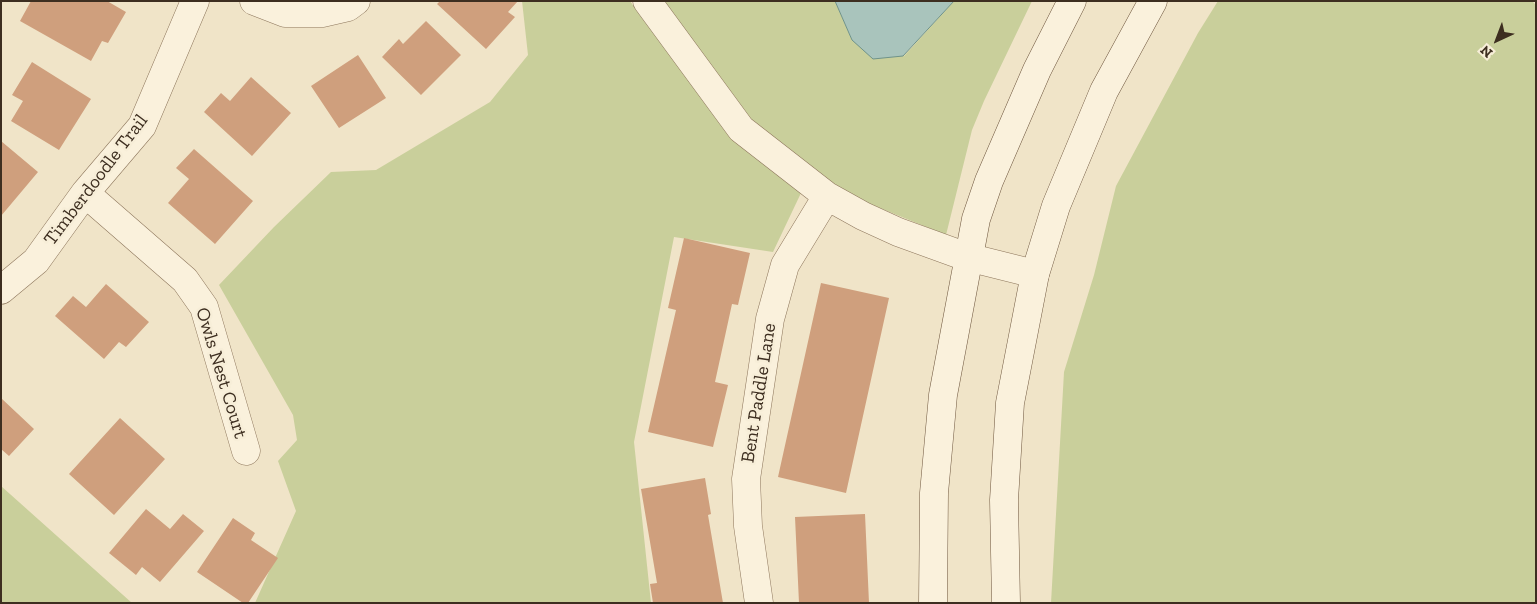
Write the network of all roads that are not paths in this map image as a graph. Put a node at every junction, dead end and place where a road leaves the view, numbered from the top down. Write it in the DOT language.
graph roads {
  1 [pos="195,1"];
  2 [pos="254,1"];
  3 [pos="356,1"];
  4 [pos="647,1"];
  5 [pos="1072,1"];
  6 [pos="1153,1"];
  7 [pos="85,193"];
  8 [pos="827,196"];
  9 [pos="967,257"];
  10 [pos="1035,274"];
  11 [pos="1,290"];
  12 [pos="246,451"];
  13 [pos="759,603"];
  14 [pos="934,603"];
  15 [pos="1006,603"];
  1 -- 7 [label="street, Timberdoodle Trail"];
  2 -- 3 [label="street"];
  4 -- 8 [label="street"];
  5 -- 9 [label="street"];
  6 -- 10 [label="street"];
  7 -- 11 [label="street, Timberdoodle Trail"];
  7 -- 12 [label="street, Owls Nest Court"];
  8 -- 9 [label="street"];
  8 -- 13 [label="street, Bent Paddle Lane"];
  9 -- 10 [label="street"];
  9 -- 14 [label="street"];
  10 -- 15 [label="street"];
}
